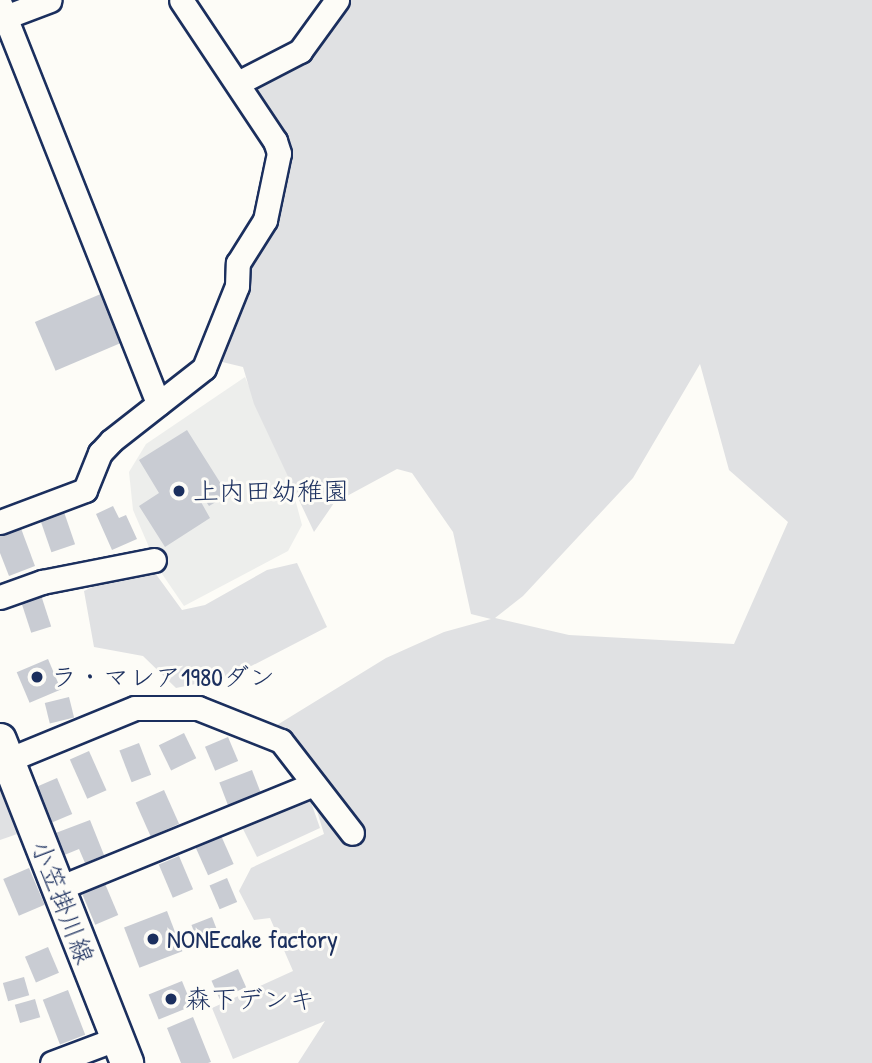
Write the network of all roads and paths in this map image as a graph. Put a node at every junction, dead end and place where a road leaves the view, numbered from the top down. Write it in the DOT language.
graph roads {
  1 [pos="50,0"];
  2 [pos="181,0"];
  3 [pos="337,0"];
  4 [pos="6,13"];
  5 [pos="238,83"];
  6 [pos="158,404"];
  7 [pos="0,522"];
  8 [pos="154,560"];
  9 [pos="0,597"];
  10 [pos="4,750"];
  11 [pos="314,784"];
  12 [pos="352,834"];
  13 [pos="59,888"];
  14 [pos="121,1051"];
  15 [pos="52,1063"];
  1 -- 4 [label="street"];
  2 -- 5 [label="street"];
  3 -- 5 [label="street"];
  4 -- 6 [label="street"];
  5 -- 6 [label="street"];
  6 -- 7 [label="street"];
  8 -- 9 [label="street"];
  10 -- 11 [label="street"];
  10 -- 13 [label="main road, 小笠掛川線"];
  11 -- 12 [label="street"];
  11 -- 13 [label="street"];
  13 -- 14 [label="main road, 小笠掛川線"];
  14 -- 15 [label="street"];
}
